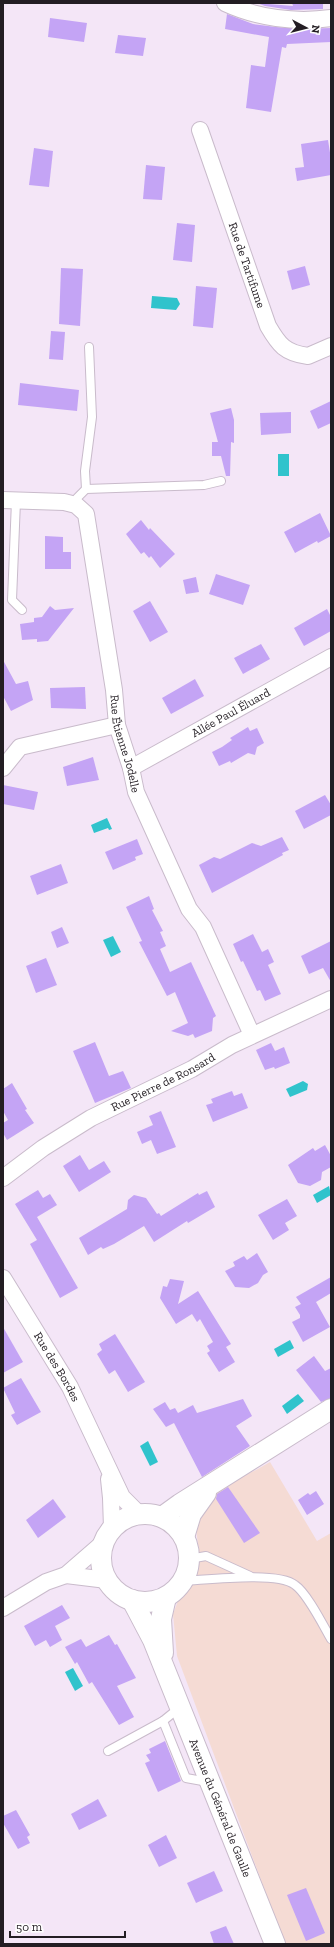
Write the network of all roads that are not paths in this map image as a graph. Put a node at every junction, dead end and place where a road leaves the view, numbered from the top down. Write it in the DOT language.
graph roads {
  1 [pos="225,3"];
  2 [pos="331,18"];
  3 [pos="200,130"];
  4 [pos="331,346"];
  5 [pos="89,348"];
  6 [pos="221,481"];
  7 [pos="86,489"];
  8 [pos="10,501"];
  9 [pos="76,505"];
  10 [pos="22,610"];
  11 [pos="331,657"];
  12 [pos="117,725"];
  13 [pos="3,768"];
  14 [pos="131,768"];
  15 [pos="331,999"];
  16 [pos="252,1035"];
  17 [pos="3,1178"];
  18 [pos="3,1278"];
  19 [pos="331,1409"];
  20 [pos="105,1458"];
  21 [pos="215,1482"];
  22 [pos="139,1514"];
  23 [pos="162,1517"];
  24 [pos="108,1535"];
  25 [pos="184,1537"];
  26 [pos="189,1559"];
  27 [pos="66,1575"];
  28 [pos="251,1577"];
  29 [pos="107,1580"];
  30 [pos="182,1581"];
  31 [pos="166,1597"];
  32 [pos="132,1600"];
  33 [pos="3,1608"];
  34 [pos="331,1639"];
  35 [pos="165,1672"];
  36 [pos="180,1707"];
  37 [pos="163,1721"];
  38 [pos="108,1752"];
  39 [pos="210,1782"];
  40 [pos="275,1944"];
  1 -- 2 [label="street"];
  3 -- 4 [label="street, Rue de Tartifume"];
  5 -- 7 [label="lane"];
  6 -- 7 [label="lane"];
  7 -- 9 [label="lane"];
  8 -- 9 [label="street"];
  8 -- 10 [label="lane"];
  9 -- 12 [label="street, Rue Étienne Jodelle"];
  11 -- 14 [label="street, Allée Paul Éluard"];
  12 -- 13 [label="street"];
  12 -- 14 [label="street, Rue Étienne Jodelle"];
  14 -- 16 [label="street, Rue Étienne Jodelle"];
  15 -- 16 [label="street, Rue Pierre de Ronsard"];
  16 -- 17 [label="street, Rue Pierre de Ronsard"];
  18 -- 20 [label="street, Rue des Bordes"];
  19 -- 21 [label="street"];
  20 -- 22 [label="street, Rue des Bordes"];
  20 -- 24 [label="street, Rue des Bordes"];
  21 -- 23 [label="street"];
  21 -- 25 [label="street"];
  22 -- 23 [label="street"];
  22 -- 24 [label="street"];
  23 -- 25 [label="street"];
  24 -- 27 [label="street"];
  24 -- 29 [label="street"];
  25 -- 26 [label="street"];
  26 -- 28 [label="lane"];
  26 -- 30 [label="street"];
  27 -- 29 [label="street"];
  27 -- 33 [label="street"];
  28 -- 30 [label="lane"];
  28 -- 34 [label="lane"];
  29 -- 32 [label="street"];
  30 -- 31 [label="street"];
  31 -- 32 [label="street"];
  31 -- 35 [label="street, Avenue du Général de Gaulle"];
  32 -- 35 [label="street, Avenue du Général de Gaulle"];
  35 -- 36 [label="street, Avenue du Général de Gaulle"];
  36 -- 37 [label="lane"];
  36 -- 39 [label="street, Avenue du Général de Gaulle"];
  37 -- 38 [label="lane"];
  37 -- 39 [label="lane"];
  39 -- 40 [label="street, Avenue du Général de Gaulle"];
}
